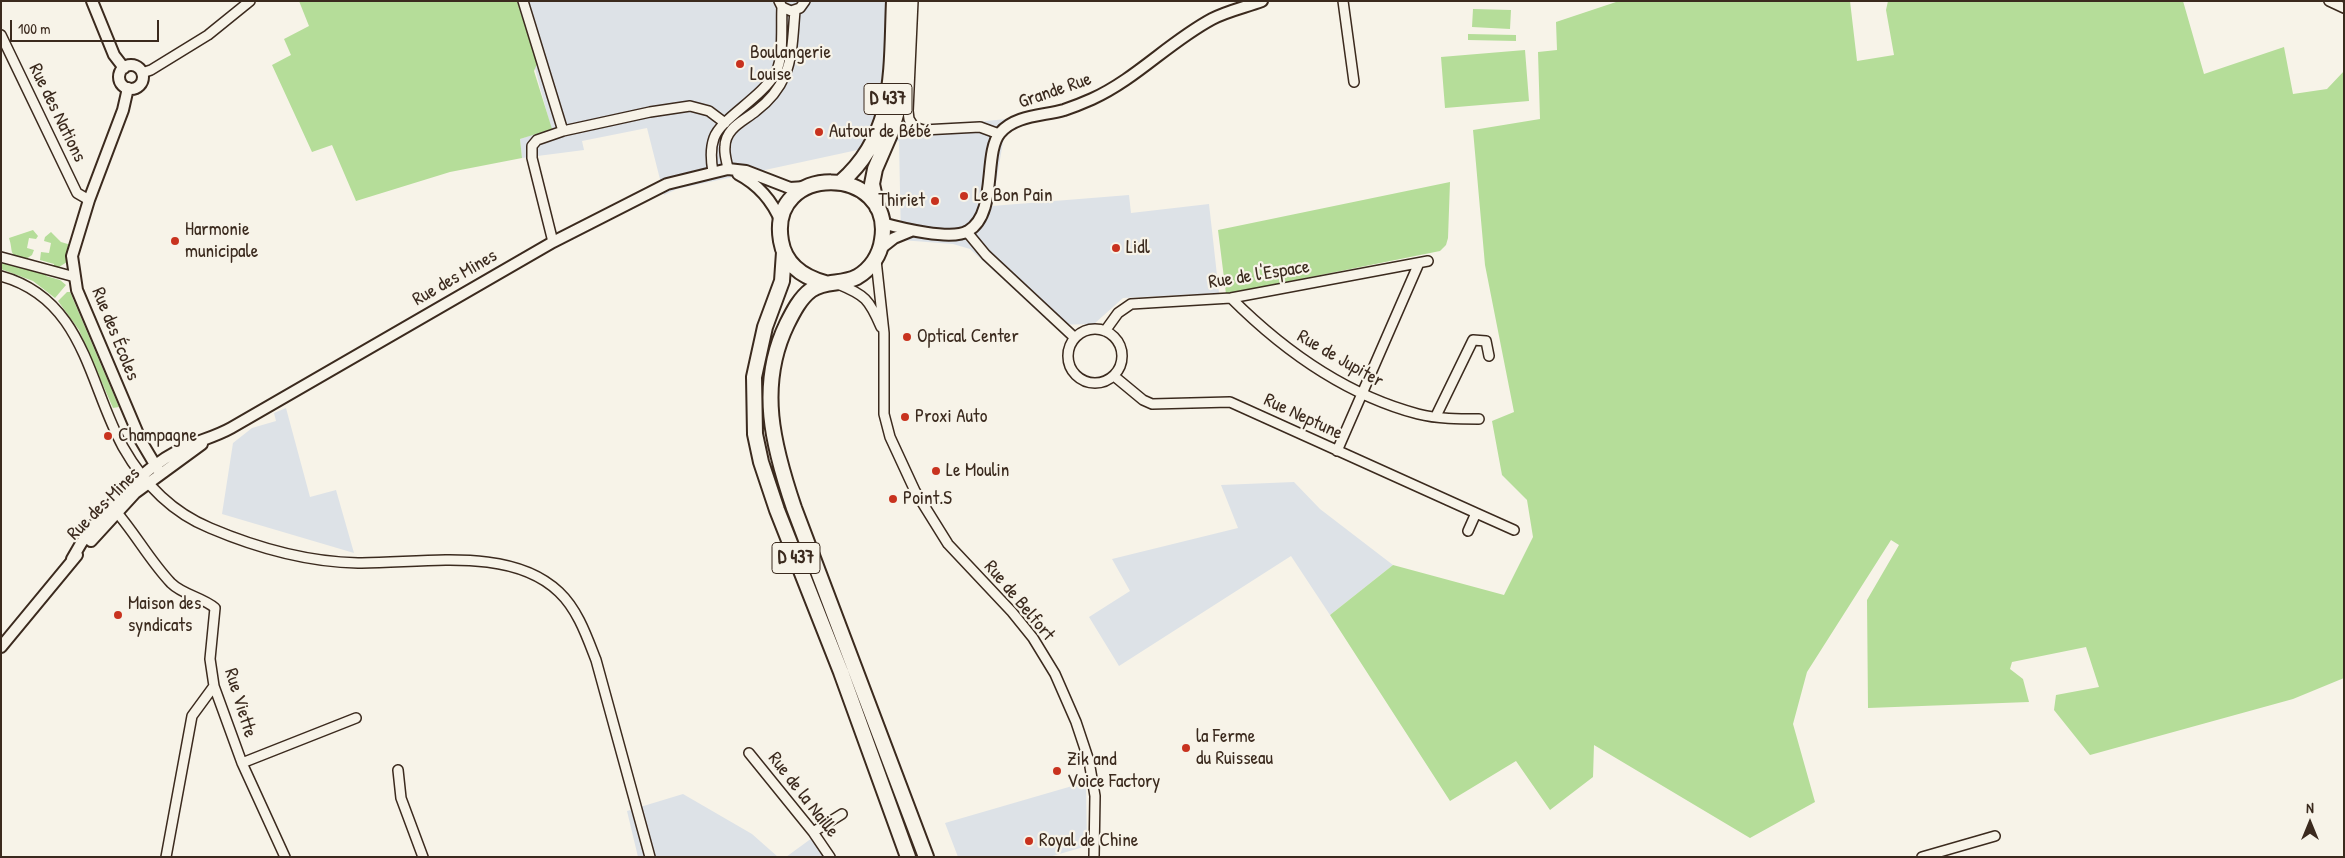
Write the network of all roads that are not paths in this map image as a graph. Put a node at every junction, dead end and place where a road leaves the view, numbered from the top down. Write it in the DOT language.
graph roads {
  1 [pos="92,1"];
  2 [pos="250,1"];
  3 [pos="523,1"];
  4 [pos="805,1"];
  5 [pos="894,1"];
  6 [pos="904,1"];
  7 [pos="913,1"];
  8 [pos="1262,1"];
  9 [pos="1343,1"];
  10 [pos="2329,1"];
  11 [pos="781,4"];
  12 [pos="2344,8"];
  13 [pos="795,11"];
  14 [pos="1,35"];
  15 [pos="124,68"];
  16 [pos="142,73"];
  17 [pos="1354,82"];
  18 [pos="128,88"];
  19 [pos="725,124"];
  20 [pos="563,131"];
  21 [pos="999,134"];
  22 [pos="728,169"];
  23 [pos="713,172"];
  24 [pos="841,182"];
  25 [pos="806,187"];
  26 [pos="89,200"];
  27 [pos="880,216"];
  28 [pos="781,222"];
  29 [pos="912,231"];
  30 [pos="968,232"];
  31 [pos="553,242"];
  32 [pos="784,251"];
  33 [pos="878,254"];
  34 [pos="1,257"];
  35 [pos="1,276"];
  36 [pos="75,277"];
  37 [pos="831,283"];
  38 [pos="1231,298"];
  39 [pos="1105,331"];
  40 [pos="884,334"];
  41 [pos="1075,338"];
  42 [pos="1490,356"];
  43 [pos="1114,376"];
  44 [pos="1362,394"];
  45 [pos="1436,416"];
  46 [pos="1479,419"];
  47 [pos="1337,451"];
  48 [pos="158,469"];
  49 [pos="144,480"];
  50 [pos="114,509"];
  51 [pos="1476,513"];
  52 [pos="1514,530"];
  53 [pos="1468,531"];
  54 [pos="1,646"];
  55 [pos="214,686"];
  56 [pos="356,718"];
  57 [pos="750,753"];
  58 [pos="242,763"];
  59 [pos="398,770"];
  60 [pos="842,814"];
  61 [pos="813,832"];
  62 [pos="1995,836"];
  63 [pos="166,857"];
  64 [pos="285,857"];
  65 [pos="423,857"];
  66 [pos="650,857"];
  67 [pos="830,857"];
  68 [pos="908,857"];
  69 [pos="926,857"];
  70 [pos="1094,857"];
  71 [pos="1922,857"];
  1 -- 15 [label="street"];
  2 -- 16 [label="street"];
  3 -- 20 [label="street"];
  4 -- 13 [label="street"];
  5 -- 24 [label="main road, D 437"];
  6 -- 27 [label="main road, D 437"];
  7 -- 21 [label="street"];
  8 -- 21 [label="street, Grande Rue"];
  9 -- 17 [label="street"];
  10 -- 12 [label="street"];
  11 -- 13 [label="street"];
  11 -- 19 [label="street"];
  13 -- 22 [label="street"];
  14 -- 26 [label="street, Rue des Nations"];
  15 -- 16 [label="street"];
  15 -- 18 [label="street"];
  16 -- 18 [label="street"];
  18 -- 26 [label="street, Rue des Écoles"];
  19 -- 20 [label="street"];
  19 -- 23 [label="street"];
  20 -- 31 [label="street"];
  21 -- 30 [label="street"];
  22 -- 23 [label="street, Rue des Mines"];
  22 -- 25 [label="street, Rue des Mines"];
  22 -- 28 [label="street"];
  23 -- 31 [label="street, Rue des Mines"];
  24 -- 25 [label="main road"];
  24 -- 27 [label="main road"];
  25 -- 28 [label="main road"];
  26 -- 36 [label="street, Rue des Écoles"];
  27 -- 29 [label="street"];
  27 -- 33 [label="main road"];
  28 -- 32 [label="main road"];
  29 -- 30 [label="street"];
  29 -- 33 [label="street"];
  30 -- 41 [label="street"];
  31 -- 48 [label="street, Rue des Mines"];
  32 -- 37 [label="main road"];
  32 -- 68 [label="main road, D 437"];
  33 -- 37 [label="main road"];
  33 -- 40 [label="street, Rue de Belfort"];
  34 -- 36 [label="street"];
  35 -- 49 [label="street"];
  36 -- 48 [label="street, Rue des Écoles"];
  37 -- 40 [label="street"];
  37 -- 69 [label="main road, D 437"];
  38 -- 39 [label="street, Rue de l'Espace"];
  38 -- 44 [label="street, Rue de Jupiter"];
  38 -- 44 [label="street, Rue de l'Espace"];
  39 -- 41 [label="street"];
  39 -- 43 [label="street"];
  40 -- 70 [label="street, Rue de Belfort"];
  41 -- 43 [label="street"];
  42 -- 45 [label="street"];
  43 -- 47 [label="street, Rue Neptune"];
  44 -- 45 [label="street, Rue de Jupiter"];
  44 -- 47 [label="street"];
  45 -- 46 [label="street, Rue de Jupiter"];
  47 -- 51 [label="street, Rue Neptune"];
  48 -- 49 [label="street, Rue des Mines"];
  49 -- 50 [label="street, Rue des Mines"];
  49 -- 66 [label="street"];
  50 -- 54 [label="street, Rue des Mines"];
  50 -- 55 [label="street, Rue Viette"];
  51 -- 52 [label="street, Rue Neptune"];
  51 -- 53 [label="street"];
  55 -- 58 [label="street, Rue Viette"];
  55 -- 63 [label="street"];
  56 -- 58 [label="street"];
  57 -- 61 [label="street, Rue de la Naille"];
  58 -- 64 [label="street, Rue Viette"];
  59 -- 65 [label="street"];
  60 -- 61 [label="street"];
  61 -- 67 [label="street, Rue de la Naille"];
  62 -- 71 [label="street"];
}
